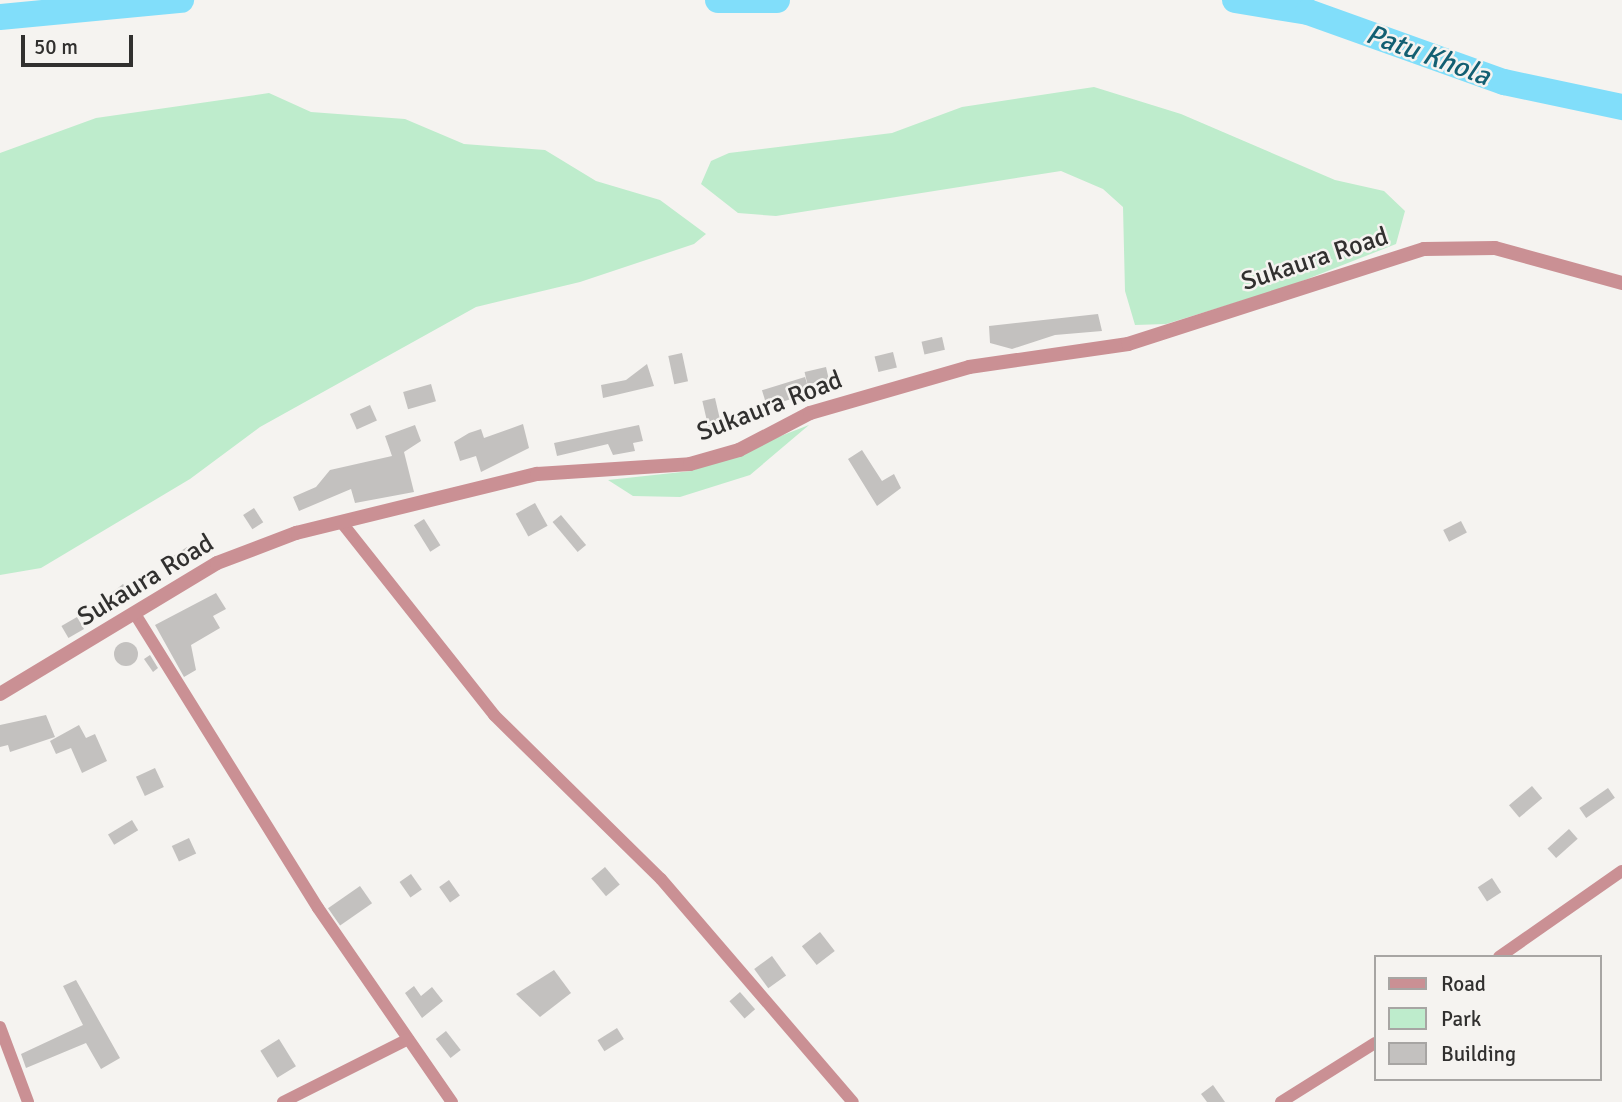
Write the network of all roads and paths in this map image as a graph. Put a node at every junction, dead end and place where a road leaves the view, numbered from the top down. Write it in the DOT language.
graph roads {
  1 [pos="1622,283"];
  2 [pos="342,523"];
  3 [pos="135,614"];
  4 [pos="0,694"];
  5 [pos="1622,871"];
  6 [pos="1502,955"];
  7 [pos="0,1027"];
  8 [pos="408,1039"];
  9 [pos="1374,1045"];
  10 [pos="28,1102"];
  11 [pos="283,1102"];
  12 [pos="452,1102"];
  13 [pos="853,1102"];
  14 [pos="1281,1102"];
  1 -- 2 [label="street, Sukaura Road"];
  2 -- 3 [label="street, Sukaura Road"];
  2 -- 13 [label="street"];
  3 -- 4 [label="street, Sukaura Road"];
  3 -- 8 [label="street"];
  5 -- 6 [label="street"];
  7 -- 10 [label="street"];
  8 -- 11 [label="street"];
  8 -- 12 [label="street"];
  9 -- 14 [label="street"];
}
